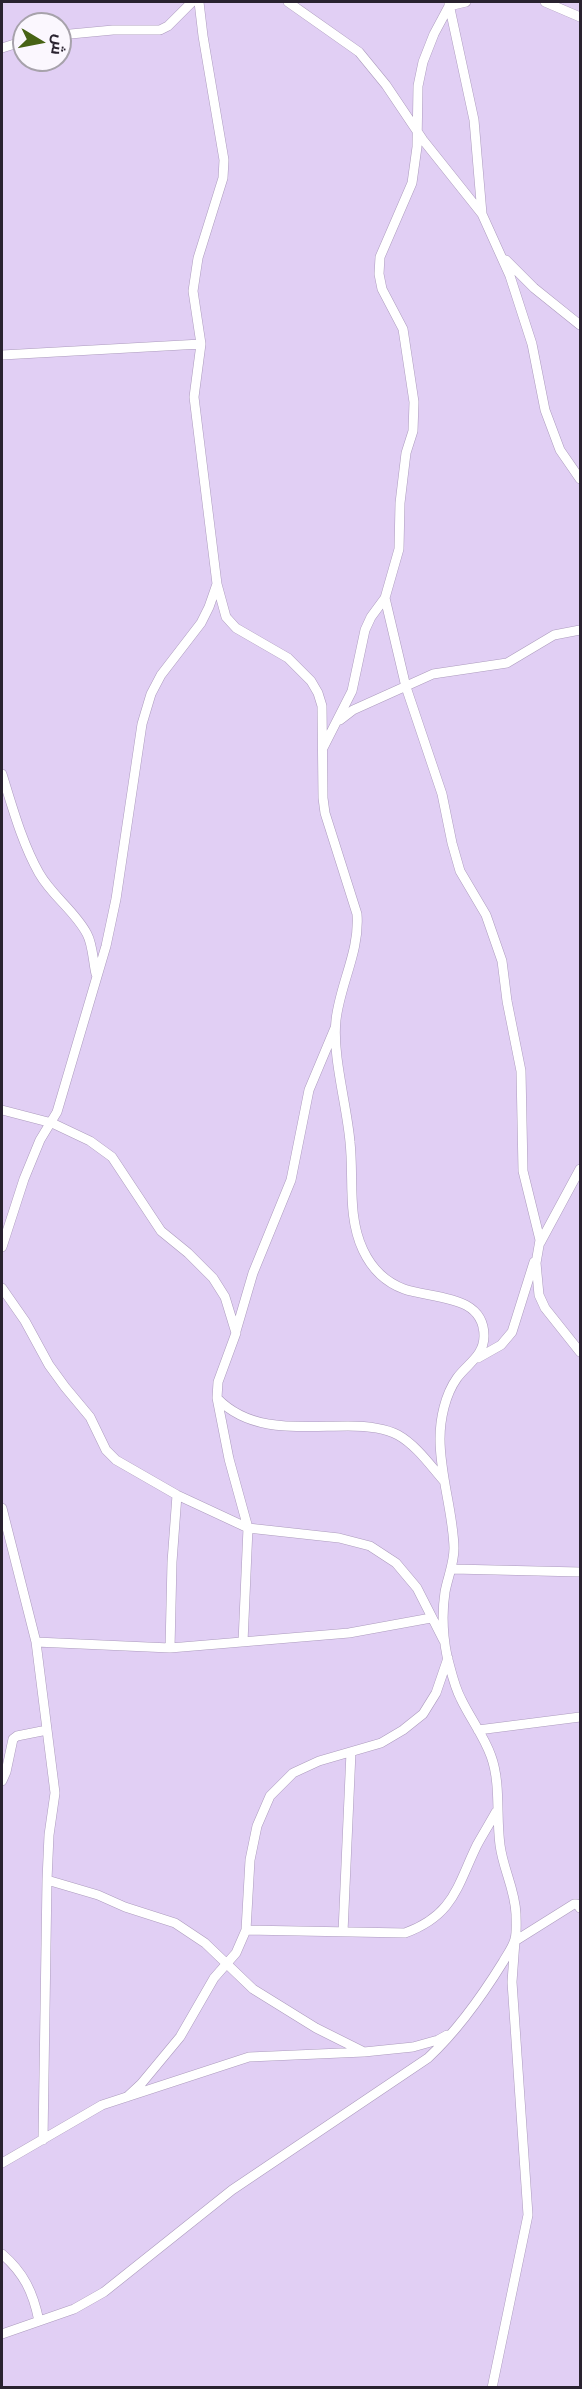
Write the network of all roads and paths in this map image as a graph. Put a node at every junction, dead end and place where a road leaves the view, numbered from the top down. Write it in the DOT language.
graph roads {
  1 [pos="192,2"];
  2 [pos="199,2"];
  3 [pos="288,2"];
  4 [pos="466,2"];
  5 [pos="544,2"];
  6 [pos="449,4"];
  7 [pos="580,17"];
  8 [pos="72,34"];
  9 [pos="416,130"];
  10 [pos="482,214"];
  11 [pos="501,255"];
  12 [pos="580,325"];
  13 [pos="201,344"];
  14 [pos="2,355"];
  15 [pos="580,479"];
  16 [pos="217,584"];
  17 [pos="385,598"];
  18 [pos="580,630"];
  19 [pos="406,687"];
  20 [pos="335,723"];
  21 [pos="322,750"];
  22 [pos="2,774"];
  23 [pos="97,978"];
  24 [pos="336,1026"];
  25 [pos="2,1110"];
  26 [pos="52,1123"];
  27 [pos="580,1169"];
  28 [pos="540,1240"];
  29 [pos="2,1247"];
  30 [pos="2,1288"];
  31 [pos="236,1333"];
  32 [pos="580,1352"];
  33 [pos="478,1358"];
  34 [pos="217,1398"];
  35 [pos="444,1480"];
  36 [pos="177,1495"];
  37 [pos="2,1508"];
  38 [pos="248,1528"];
  39 [pos="453,1569"];
  40 [pos="580,1572"];
  41 [pos="431,1618"];
  42 [pos="36,1642"];
  43 [pos="243,1642"];
  44 [pos="445,1644"];
  45 [pos="170,1648"];
  46 [pos="448,1658"];
  47 [pos="580,1717"];
  48 [pos="47,1730"];
  49 [pos="478,1730"];
  50 [pos="351,1752"];
  51 [pos="2,1781"];
  52 [pos="496,1812"];
  53 [pos="47,1880"];
  54 [pos="580,1908"];
  55 [pos="246,1930"];
  56 [pos="343,1932"];
  57 [pos="515,1941"];
  58 [pos="226,1965"];
  59 [pos="450,2033"];
  60 [pos="364,2052"];
  61 [pos="128,2097"];
  62 [pos="43,2140"];
  63 [pos="2,2163"];
  64 [pos="2,2254"];
  65 [pos="39,2320"];
  66 [pos="2,2334"];
  67 [pos="492,2388"];
  1 -- 8 [label="street"];
  2 -- 13 [label="street"];
  3 -- 9 [label="street"];
  4 -- 6 [label="street"];
  5 -- 7 [label="street"];
  6 -- 9 [label="street"];
  6 -- 10 [label="street"];
  9 -- 10 [label="street"];
  9 -- 17 [label="street"];
  10 -- 11 [label="street"];
  11 -- 12 [label="street"];
  11 -- 15 [label="street"];
  13 -- 14 [label="street"];
  13 -- 16 [label="street"];
  16 -- 21 [label="street"];
  16 -- 23 [label="street"];
  17 -- 19 [label="street"];
  17 -- 20 [label="street"];
  18 -- 19 [label="street"];
  19 -- 20 [label="street"];
  19 -- 28 [label="street"];
  20 -- 21 [label="street"];
  21 -- 24 [label="street"];
  22 -- 23 [label="street"];
  23 -- 26 [label="street"];
  24 -- 31 [label="street"];
  24 -- 33 [label="street"];
  25 -- 26 [label="street"];
  26 -- 29 [label="street"];
  26 -- 31 [label="street"];
  27 -- 28 [label="street"];
  28 -- 32 [label="street"];
  28 -- 33 [label="street"];
  30 -- 36 [label="street"];
  31 -- 34 [label="street"];
  33 -- 35 [label="street"];
  34 -- 35 [label="street"];
  34 -- 38 [label="street"];
  35 -- 39 [label="street"];
  36 -- 38 [label="street"];
  36 -- 45 [label="street"];
  37 -- 42 [label="street"];
  38 -- 41 [label="street"];
  38 -- 43 [label="street"];
  39 -- 40 [label="street"];
  39 -- 44 [label="street"];
  41 -- 43 [label="street"];
  41 -- 44 [label="street"];
  42 -- 45 [label="street"];
  42 -- 48 [label="street"];
  43 -- 45 [label="street"];
  44 -- 46 [label="street"];
  46 -- 49 [label="street"];
  46 -- 50 [label="street"];
  47 -- 49 [label="street"];
  48 -- 51 [label="street"];
  48 -- 53 [label="street"];
  49 -- 52 [label="street"];
  50 -- 55 [label="street"];
  50 -- 56 [label="street"];
  52 -- 56 [label="street"];
  52 -- 57 [label="street"];
  53 -- 58 [label="street"];
  53 -- 62 [label="street"];
  54 -- 57 [label="street"];
  55 -- 56 [label="street"];
  55 -- 58 [label="street"];
  57 -- 59 [label="street"];
  57 -- 67 [label="street"];
  58 -- 60 [label="street"];
  58 -- 61 [label="street"];
  59 -- 60 [label="street"];
  59 -- 65 [label="street"];
  60 -- 61 [label="street"];
  61 -- 62 [label="street"];
  62 -- 63 [label="street"];
  64 -- 65 [label="street"];
  65 -- 66 [label="street"];
}
